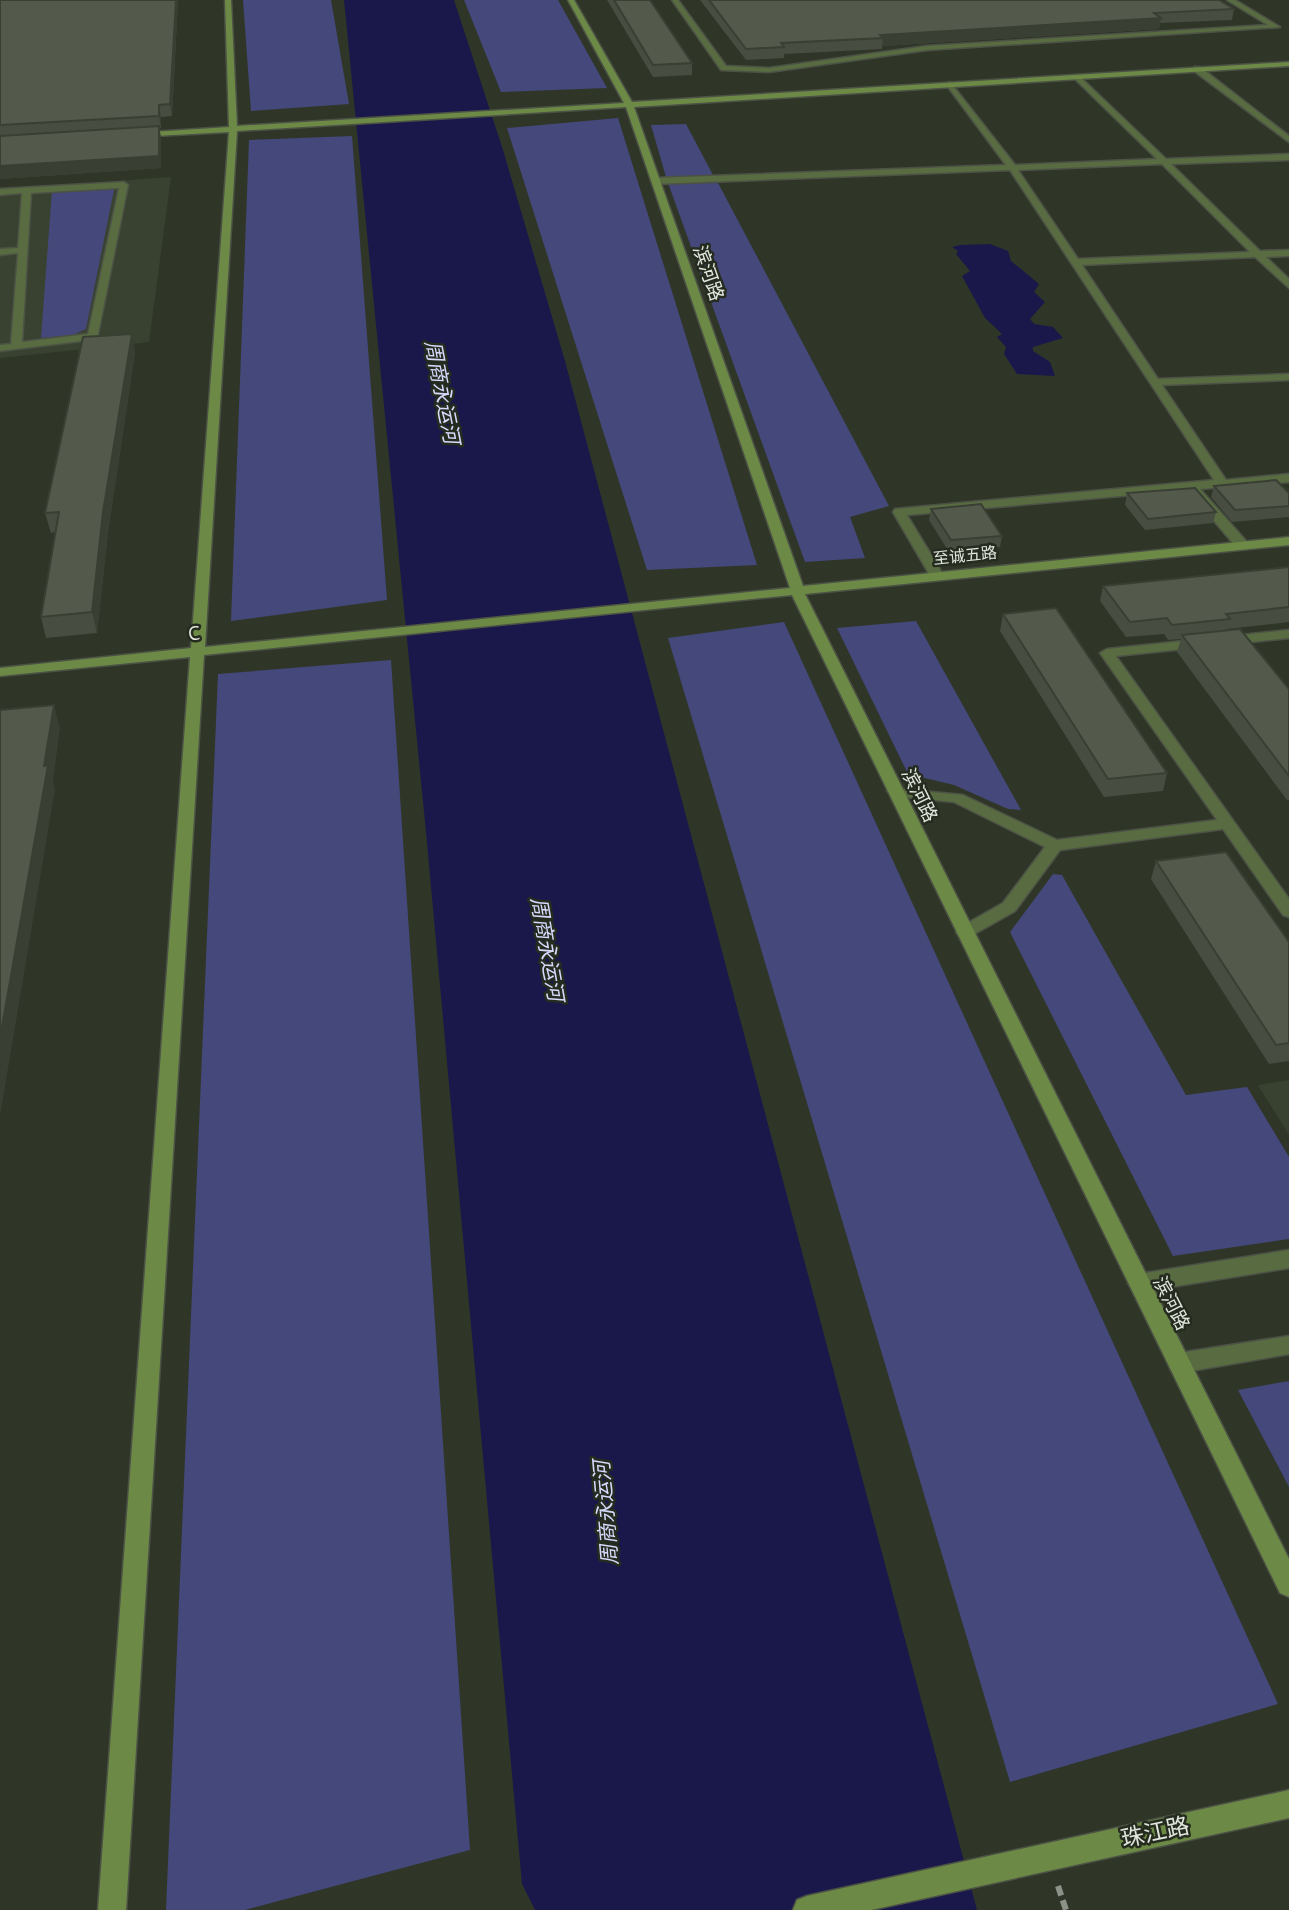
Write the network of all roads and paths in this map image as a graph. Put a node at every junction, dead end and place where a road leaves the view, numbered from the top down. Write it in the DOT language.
graph roads {
  1 [pos="228,0"];
  2 [pos="571,0"];
  3 [pos="675,0"];
  4 [pos="1230,0"];
  5 [pos="1289,64"];
  6 [pos="1197,69"];
  7 [pos="1078,76"];
  8 [pos="950,84"];
  9 [pos="629,104"];
  10 [pos="233,129"];
  11 [pos="124,136"];
  12 [pos="1289,140"];
  13 [pos="1289,157"];
  14 [pos="1165,161"];
  15 [pos="1012,167"];
  16 [pos="655,181"];
  17 [pos="27,190"];
  18 [pos="0,192"];
  19 [pos="23,250"];
  20 [pos="0,252"];
  21 [pos="1289,253"];
  22 [pos="1259,254"];
  23 [pos="1074,262"];
  24 [pos="1289,285"];
  25 [pos="16,346"];
  26 [pos="0,348"];
  27 [pos="1289,377"];
  28 [pos="1154,382"];
  29 [pos="1289,478"];
  30 [pos="1222,483"];
  31 [pos="1191,486"];
  32 [pos="1289,541"];
  33 [pos="1242,545"];
  34 [pos="937,576"];
  35 [pos="797,590"];
  36 [pos="644,607"];
  37 [pos="1289,634"];
  38 [pos="200,652"];
  39 [pos="0,672"];
  40 [pos="895,791"];
  41 [pos="1227,824"];
  42 [pos="1055,845"];
  43 [pos="1289,912"];
  44 [pos="965,932"];
  45 [pos="1289,1259"];
  46 [pos="1139,1283"];
  47 [pos="1289,1345"];
  48 [pos="1179,1363"];
  49 [pos="1289,1585"];
  50 [pos="1289,1804"];
  51 [pos="112,1910"];
  52 [pos="807,1910"];
  1 -- 10 [label="street"];
  2 -- 9 [label="street, 滨河路"];
  3 -- 4 [label="lane"];
  5 -- 6 [label="street"];
  6 -- 7 [label="street"];
  6 -- 12 [label="lane"];
  7 -- 8 [label="street"];
  7 -- 14 [label="lane"];
  8 -- 9 [label="street"];
  8 -- 15 [label="lane"];
  9 -- 10 [label="street"];
  9 -- 16 [label="street, 滨河路"];
  10 -- 11 [label="street"];
  10 -- 38 [label="street"];
  13 -- 14 [label="lane"];
  14 -- 15 [label="lane"];
  14 -- 22 [label="lane"];
  15 -- 16 [label="lane"];
  15 -- 23 [label="lane"];
  16 -- 35 [label="street, 滨河路"];
  17 -- 18 [label="lane"];
  17 -- 19 [label="lane"];
  17 -- 25 [label="lane"];
  19 -- 20 [label="lane"];
  19 -- 25 [label="lane"];
  21 -- 22 [label="lane"];
  22 -- 23 [label="lane"];
  22 -- 24 [label="lane"];
  23 -- 28 [label="lane"];
  25 -- 26 [label="lane"];
  27 -- 28 [label="lane"];
  28 -- 30 [label="lane"];
  29 -- 30 [label="lane"];
  30 -- 31 [label="lane"];
  31 -- 33 [label="lane"];
  31 -- 34 [label="lane"];
  32 -- 33 [label="street, 至诚五路"];
  33 -- 34 [label="street, 至诚五路"];
  34 -- 35 [label="street, 至诚五路"];
  35 -- 36 [label="street, 至诚五路"];
  35 -- 40 [label="street, 滨河路"];
  36 -- 38 [label="street, C"];
  37 -- 41 [label="lane"];
  38 -- 39 [label="street, C"];
  38 -- 51 [label="street"];
  40 -- 42 [label="lane"];
  40 -- 44 [label="street, 滨河路"];
  41 -- 42 [label="lane"];
  41 -- 43 [label="lane"];
  42 -- 44 [label="lane"];
  44 -- 46 [label="street, 滨河路"];
  45 -- 46 [label="lane"];
  46 -- 48 [label="street, 滨河路"];
  47 -- 48 [label="lane"];
  48 -- 49 [label="street, 滨河路"];
  50 -- 52 [label="street, 珠江路"];
}
